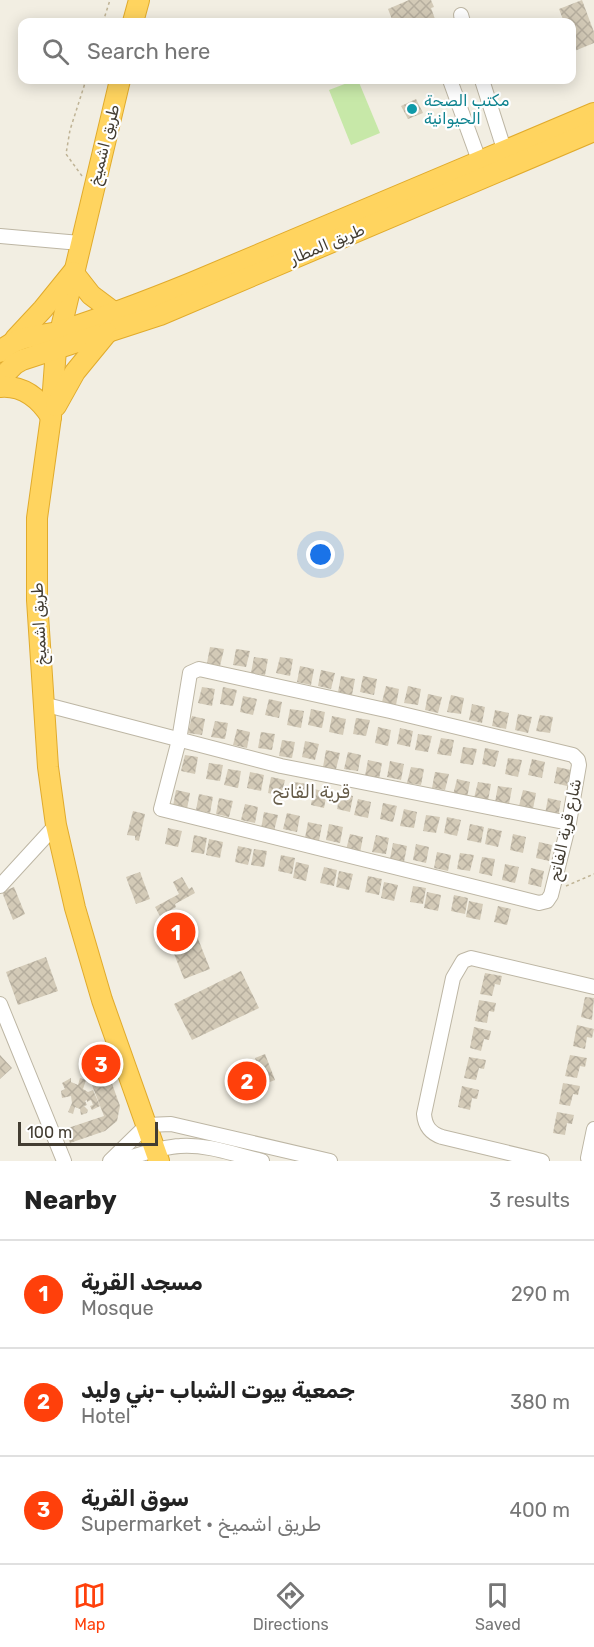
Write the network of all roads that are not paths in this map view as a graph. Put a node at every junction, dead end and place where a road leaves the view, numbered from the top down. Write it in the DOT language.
graph roads {
  1 [pos="139,0"];
  2 [pos="134,18"];
  3 [pos="119,84"];
  4 [pos="451,84"];
  5 [pos="483,84"];
  6 [pos="594,113"];
  7 [pos="594,132"];
  8 [pos="506,152"];
  9 [pos="480,163"];
  10 [pos="0,236"];
  11 [pos="80,243"];
  12 [pos="73,272"];
  13 [pos="123,316"];
  14 [pos="107,333"];
  15 [pos="58,340"];
  16 [pos="5,348"];
  17 [pos="0,379"];
  18 [pos="0,387"];
  19 [pos="51,417"];
  20 [pos="43,704"];
  21 [pos="179,740"];
  22 [pos="569,823"];
  23 [pos="56,825"];
  24 [pos="0,886"];
  25 [pos="594,987"];
  26 [pos="0,1004"];
  27 [pos="4,1030"];
  28 [pos="147,1125"];
  29 [pos="594,1129"];
  30 [pos="157,1156"];
  31 [pos="587,1160"];
  32 [pos="64,1161"];
  33 [pos="110,1161"];
  34 [pos="117,1161"];
  35 [pos="262,1161"];
  36 [pos="330,1161"];
  37 [pos="542,1161"];
  1 -- 2 [label="highway"];
  3 -- 11 [label="highway, طريق اشميخ"];
  4 -- 9 [label="street"];
  5 -- 8 [label="street"];
  6 -- 8 [label="highway, طريق المطار"];
  7 -- 13 [label="highway, طريق المطار"];
  8 -- 9 [label="highway, طريق المطار"];
  9 -- 13 [label="highway, طريق المطار"];
  10 -- 11 [label="street"];
  11 -- 12 [label="highway, طريق اشميخ"];
  12 -- 13 [label="highway"];
  12 -- 15 [label="highway, طريق اشميخ"];
  12 -- 16 [label="highway"];
  13 -- 14 [label="highway, طريق المطار"];
  13 -- 15 [label="highway, طريق المطار"];
  14 -- 15 [label="highway, طريق المطار"];
  14 -- 19 [label="highway"];
  15 -- 16 [label="highway"];
  15 -- 17 [label="highway"];
  15 -- 19 [label="highway, طريق اشميخ"];
  18 -- 19 [label="highway"];
  19 -- 20 [label="highway, طريق اشميخ"];
  20 -- 21 [label="street"];
  20 -- 23 [label="highway, طريق اشميخ"];
  21 -- 22 [label="street"];
  21 -- 22 [label="street, شارع قرية الفاتح"];
  21 -- 22 [label="street, شارع قرية الفاتح"];
  23 -- 24 [label="street"];
  23 -- 28 [label="highway, طريق اشميخ"];
  25 -- 37 [label="street"];
  26 -- 27 [label="street"];
  27 -- 32 [label="street"];
  28 -- 30 [label="highway, طريق اشميخ"];
  28 -- 33 [label="street"];
  28 -- 36 [label="street"];
  29 -- 31 [label="street"];
  30 -- 34 [label="street"];
  30 -- 35 [label="street"];
}
